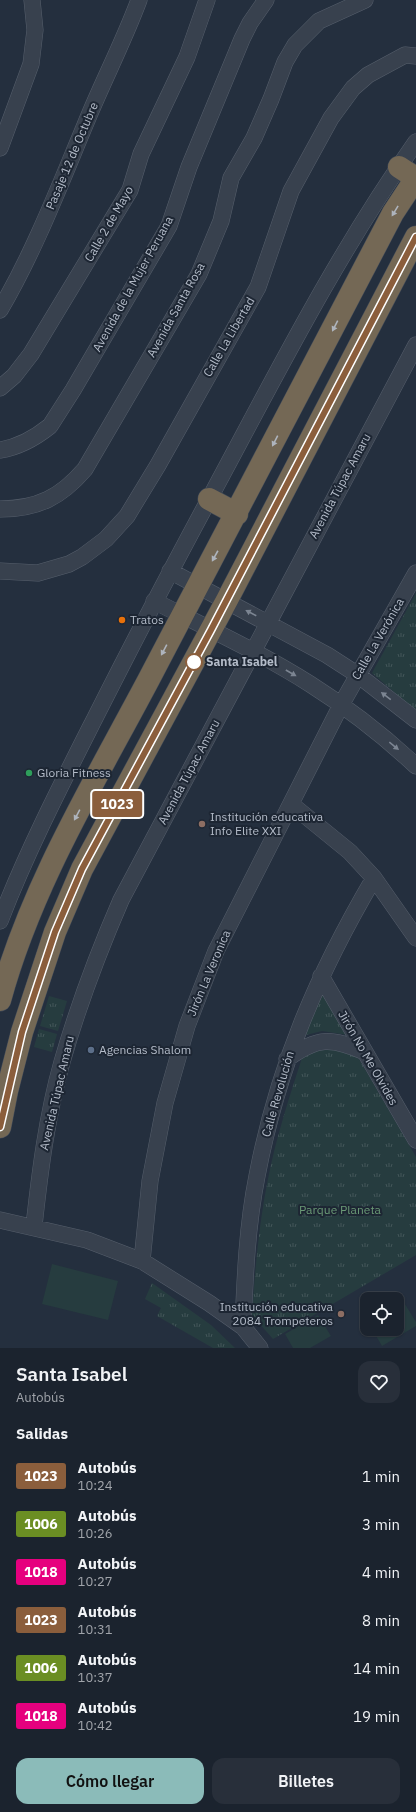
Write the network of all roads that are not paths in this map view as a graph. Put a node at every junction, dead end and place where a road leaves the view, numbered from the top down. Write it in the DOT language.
graph roads {
  1 [pos="32,0"];
  2 [pos="139,0"];
  3 [pos="207,0"];
  4 [pos="266,0"];
  5 [pos="366,0"];
  6 [pos="412,52"];
  7 [pos="416,142"];
  8 [pos="0,148"];
  9 [pos="410,174"];
  10 [pos="416,237"];
  11 [pos="0,310"];
  12 [pos="416,345"];
  13 [pos="0,388"];
  14 [pos="0,450"];
  15 [pos="209,499"];
  16 [pos="0,509"];
  17 [pos="237,514"];
  18 [pos="0,571"];
  19 [pos="170,571"];
  20 [pos="416,573"];
  21 [pos="199,586"];
  22 [pos="226,600"];
  23 [pos="154,601"];
  24 [pos="182,616"];
  25 [pos="268,622"];
  26 [pos="211,630"];
  27 [pos="252,652"];
  28 [pos="358,675"];
  29 [pos="341,705"];
  30 [pos="416,720"];
  31 [pos="416,766"];
  32 [pos="291,804"];
  33 [pos="374,878"];
  34 [pos="0,921"];
  35 [pos="416,938"];
  36 [pos="8,957"];
  37 [pos="321,976"];
  38 [pos="0,1000"];
  39 [pos="365,1052"];
  40 [pos="288,1059"];
  41 [pos="0,1127"];
  42 [pos="416,1140"];
  43 [pos="0,1220"];
  44 [pos="34,1226"];
  45 [pos="142,1261"];
  46 [pos="242,1327"];
  47 [pos="260,1348"];
  1 -- 8 [label="street"];
  2 -- 11 [label="street, Pasaje 12 de Octubre"];
  3 -- 13 [label="street, Calle 2 de Mayo"];
  4 -- 14 [label="street, Avenida de la Mujer Peruana"];
  5 -- 16 [label="street, Avenida Santa Rosa"];
  6 -- 18 [label="street, Calle La Libertad"];
  7 -- 9 [label="street"];
  9 -- 15 [label="street"];
  9 -- 17 [label="highway, one-way"];
  10 -- 22 [label="highway"];
  12 -- 25 [label="street, Avenida Túpac Amaru"];
  15 -- 17 [label="highway"];
  15 -- 19 [label="street"];
  17 -- 21 [label="highway, one-way"];
  19 -- 21 [label="street"];
  19 -- 23 [label="street"];
  20 -- 28 [label="street, Calle La Verónica"];
  21 -- 22 [label="street"];
  21 -- 24 [label="highway"];
  25 -- 22 [label="street, one-way"];
  22 -- 26 [label="highway"];
  23 -- 24 [label="street"];
  23 -- 34 [label="street"];
  24 -- 26 [label="street"];
  24 -- 36 [label="highway, one-way"];
  25 -- 27 [label="street, Avenida Túpac Amaru"];
  25 -- 28 [label="street"];
  26 -- 27 [label="street"];
  26 -- 41 [label="highway"];
  27 -- 29 [label="street, one-way"];
  27 -- 44 [label="street, Avenida Túpac Amaru"];
  28 -- 29 [label="street, Calle La Verónica"];
  30 -- 28 [label="street, one-way"];
  29 -- 31 [label="street, one-way"];
  29 -- 32 [label="street, Jirón La Veronica"];
  32 -- 33 [label="street"];
  32 -- 45 [label="street, Jirón La Veronica"];
  33 -- 35 [label="street"];
  33 -- 37 [label="street, Calle Revolución"];
  36 -- 38 [label="highway"];
  37 -- 39 [label="street, Jirón No Me Olvides"];
  37 -- 40 [label="street, Calle Revolución"];
  39 -- 40 [label="street"];
  39 -- 42 [label="street, Jirón No Me Olvides"];
  40 -- 46 [label="street, Calle Revolución"];
  43 -- 44 [label="street"];
  44 -- 45 [label="street"];
  45 -- 46 [label="street"];
  46 -- 47 [label="street"];
}
